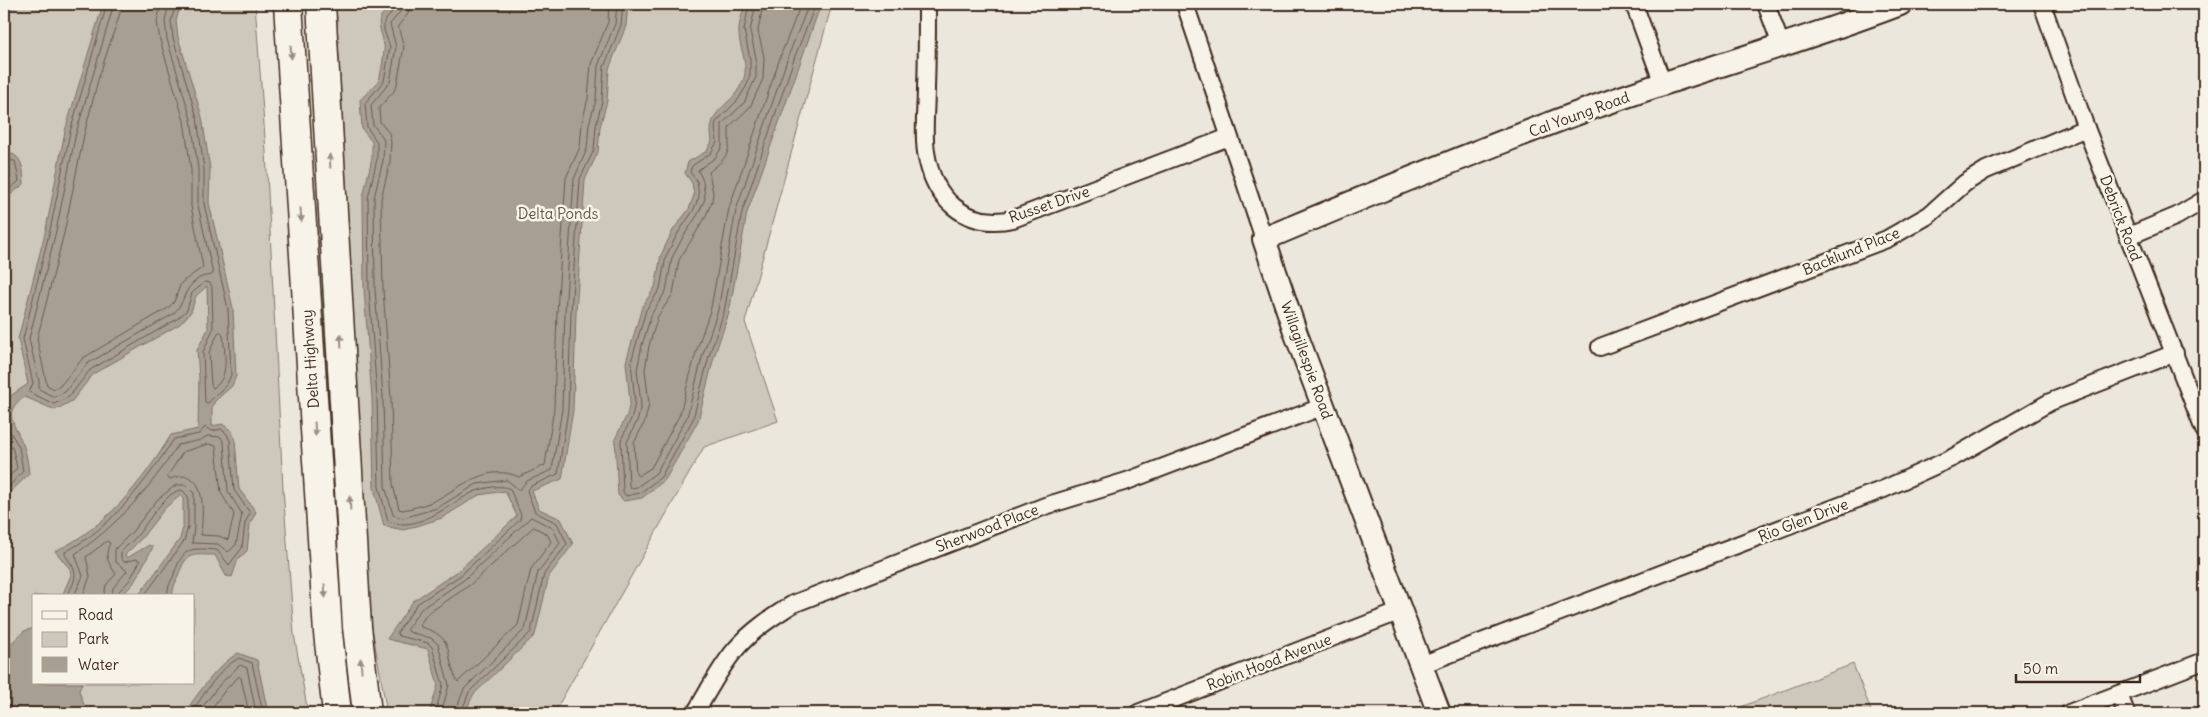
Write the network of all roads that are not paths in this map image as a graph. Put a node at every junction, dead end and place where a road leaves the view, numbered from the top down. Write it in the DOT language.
graph roads {
  1 [pos="288,4"];
  2 [pos="321,4"];
  3 [pos="927,4"];
  4 [pos="1185,4"];
  5 [pos="1634,4"];
  6 [pos="1766,4"];
  7 [pos="1900,4"];
  8 [pos="2042,4"];
  9 [pos="1781,46"];
  10 [pos="1664,84"];
  11 [pos="2086,128"];
  12 [pos="1229,137"];
  13 [pos="2204,200"];
  14 [pos="2128,236"];
  15 [pos="1264,240"];
  16 [pos="1600,347"];
  17 [pos="2174,353"];
  18 [pos="1324,406"];
  19 [pos="2204,430"];
  20 [pos="1401,611"];
  21 [pos="2204,661"];
  22 [pos="1421,665"];
  23 [pos="2119,694"];
  24 [pos="337,713"];
  25 [pos="367,713"];
  26 [pos="695,713"];
  27 [pos="1138,713"];
  28 [pos="1440,713"];
  29 [pos="2069,713"];
  30 [pos="2126,713"];
  1 -- 24 [label="highway, Delta Highway, one-way"];
  25 -- 2 [label="highway, Delta Highway, one-way"];
  3 -- 12 [label="street, Russet Drive"];
  4 -- 12 [label="street, Willagillespie Road"];
  5 -- 10 [label="street"];
  6 -- 9 [label="street"];
  7 -- 9 [label="main road, Cal Young Road"];
  8 -- 11 [label="street, Debrick Road"];
  9 -- 10 [label="main road, Cal Young Road"];
  10 -- 15 [label="main road, Cal Young Road"];
  11 -- 14 [label="street, Debrick Road"];
  11 -- 16 [label="street, Backlund Place"];
  12 -- 15 [label="street, Willagillespie Road"];
  13 -- 14 [label="street"];
  14 -- 17 [label="street, Debrick Road"];
  15 -- 18 [label="main road, Willagillespie Road"];
  17 -- 19 [label="street, Debrick Road"];
  17 -- 22 [label="street, Rio Glen Drive"];
  18 -- 20 [label="main road, Willagillespie Road"];
  18 -- 26 [label="street, Sherwood Place"];
  20 -- 22 [label="main road, Willagillespie Road"];
  20 -- 27 [label="street, Robin Hood Avenue"];
  21 -- 23 [label="street"];
  22 -- 28 [label="main road, Willagillespie Road"];
  23 -- 29 [label="street"];
  23 -- 30 [label="street"];
}
